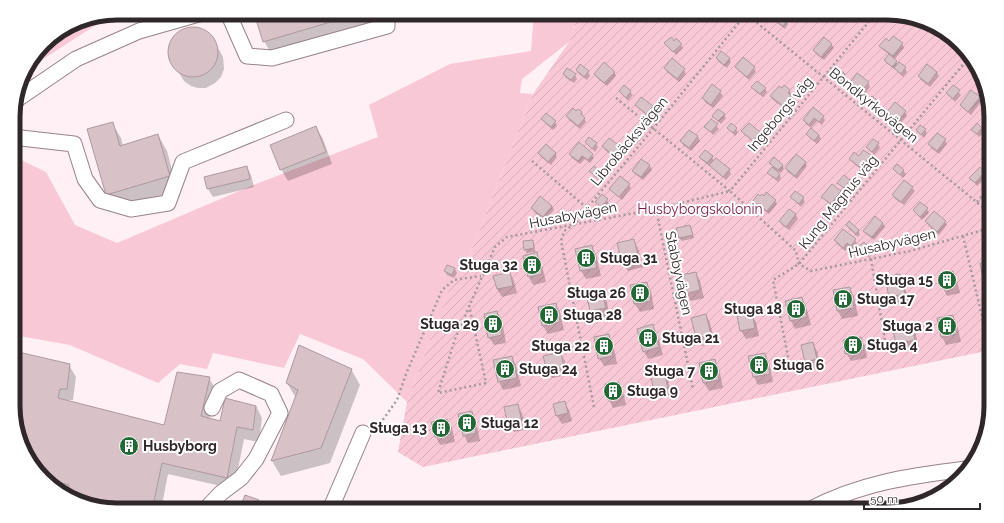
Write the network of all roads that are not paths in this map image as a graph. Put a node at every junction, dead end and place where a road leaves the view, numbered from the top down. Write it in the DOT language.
graph roads {
  1 [pos="178,20"];
  2 [pos="231,20"];
  3 [pos="387,20"];
  4 [pos="22,96"];
  5 [pos="286,120"];
  6 [pos="20,138"];
  7 [pos="212,408"];
  8 [pos="369,431"];
  9 [pos="960,470"];
  10 [pos="212,503"];
  11 [pos="333,503"];
  12 [pos="824,503"];
  1 -- 4 [label="street"];
  2 -- 3 [label="street"];
  5 -- 6 [label="street"];
  7 -- 10 [label="street"];
  8 -- 11 [label="street"];
  9 -- 12 [label="street"];
}
